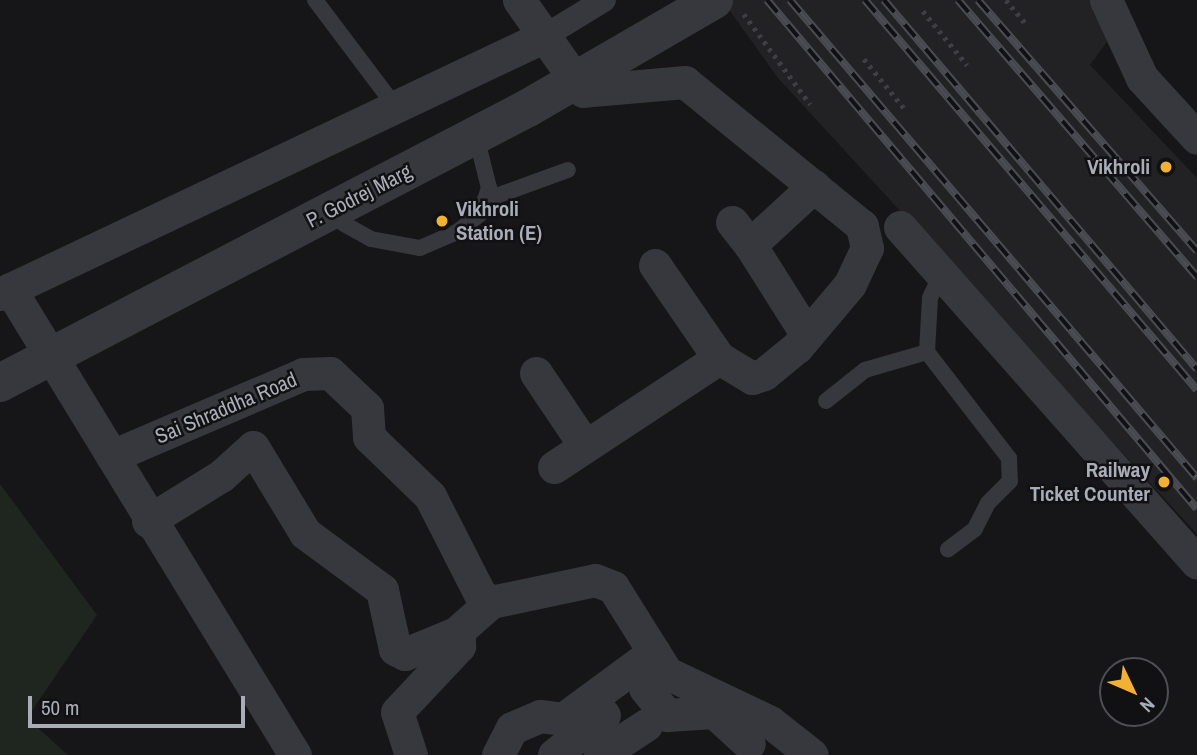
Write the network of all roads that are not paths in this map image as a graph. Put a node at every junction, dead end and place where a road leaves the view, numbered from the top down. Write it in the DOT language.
graph roads {
  1 [pos="315,0"];
  2 [pos="519,0"];
  3 [pos="604,0"];
  4 [pos="713,0"];
  5 [pos="1119,8"];
  6 [pos="545,36"];
  7 [pos="583,91"];
  8 [pos="397,108"];
  9 [pos="1197,138"];
  10 [pos="480,153"];
  11 [pos="568,170"];
  12 [pos="814,186"];
  13 [pos="485,200"];
  14 [pos="344,224"];
  15 [pos="901,227"];
  16 [pos="655,265"];
  17 [pos="941,275"];
  18 [pos="5,291"];
  19 [pos="807,335"];
  20 [pos="927,352"];
  21 [pos="719,358"];
  22 [pos="61,372"];
  23 [pos="536,373"];
  24 [pos="0,383"];
  25 [pos="0,401"];
  26 [pos="826,401"];
  27 [pos="240,402"];
  28 [pos="585,446"];
  29 [pos="253,447"];
  30 [pos="118,453"];
  31 [pos="554,467"];
  32 [pos="164,508"];
  33 [pos="948,548"];
  34 [pos="1197,563"];
  35 [pos="491,602"];
  36 [pos="459,631"];
  37 [pos="655,671"];
  38 [pos="646,725"];
  39 [pos="749,744"];
  40 [pos="295,755"];
  41 [pos="411,755"];
  42 [pos="498,755"];
  43 [pos="554,755"];
  44 [pos="600,755"];
  45 [pos="812,755"];
  1 -- 8 [label="lane"];
  2 -- 6 [label="street"];
  3 -- 6 [label="street"];
  4 -- 24 [label="street, P. Godrej Marg, bridge"];
  5 -- 9 [label="street"];
  6 -- 7 [label="street"];
  6 -- 8 [label="street"];
  7 -- 10 [label="street"];
  7 -- 12 [label="street"];
  8 -- 18 [label="street"];
  10 -- 13 [label="lane"];
  10 -- 14 [label="street"];
  11 -- 13 [label="lane"];
  12 -- 19 [label="street"];
  12 -- 19 [label="street"];
  13 -- 14 [label="lane"];
  14 -- 22 [label="street"];
  15 -- 17 [label="street"];
  16 -- 21 [label="street"];
  17 -- 20 [label="lane"];
  17 -- 34 [label="street"];
  18 -- 22 [label="street"];
  19 -- 21 [label="street"];
  20 -- 26 [label="lane"];
  20 -- 33 [label="lane"];
  21 -- 28 [label="street"];
  22 -- 25 [label="street"];
  22 -- 30 [label="street"];
  23 -- 28 [label="street"];
  27 -- 29 [label="street"];
  27 -- 30 [label="street, Sai Shraddha Road"];
  27 -- 35 [label="street, Sai Shraddha Road"];
  28 -- 31 [label="street"];
  29 -- 32 [label="street"];
  29 -- 36 [label="street"];
  30 -- 32 [label="street"];
  32 -- 40 [label="street"];
  35 -- 36 [label="street"];
  35 -- 37 [label="street"];
  36 -- 41 [label="street"];
  37 -- 39 [label="street"];
  37 -- 42 [label="street"];
  37 -- 43 [label="street"];
  37 -- 45 [label="street"];
  38 -- 44 [label="street"];
}
